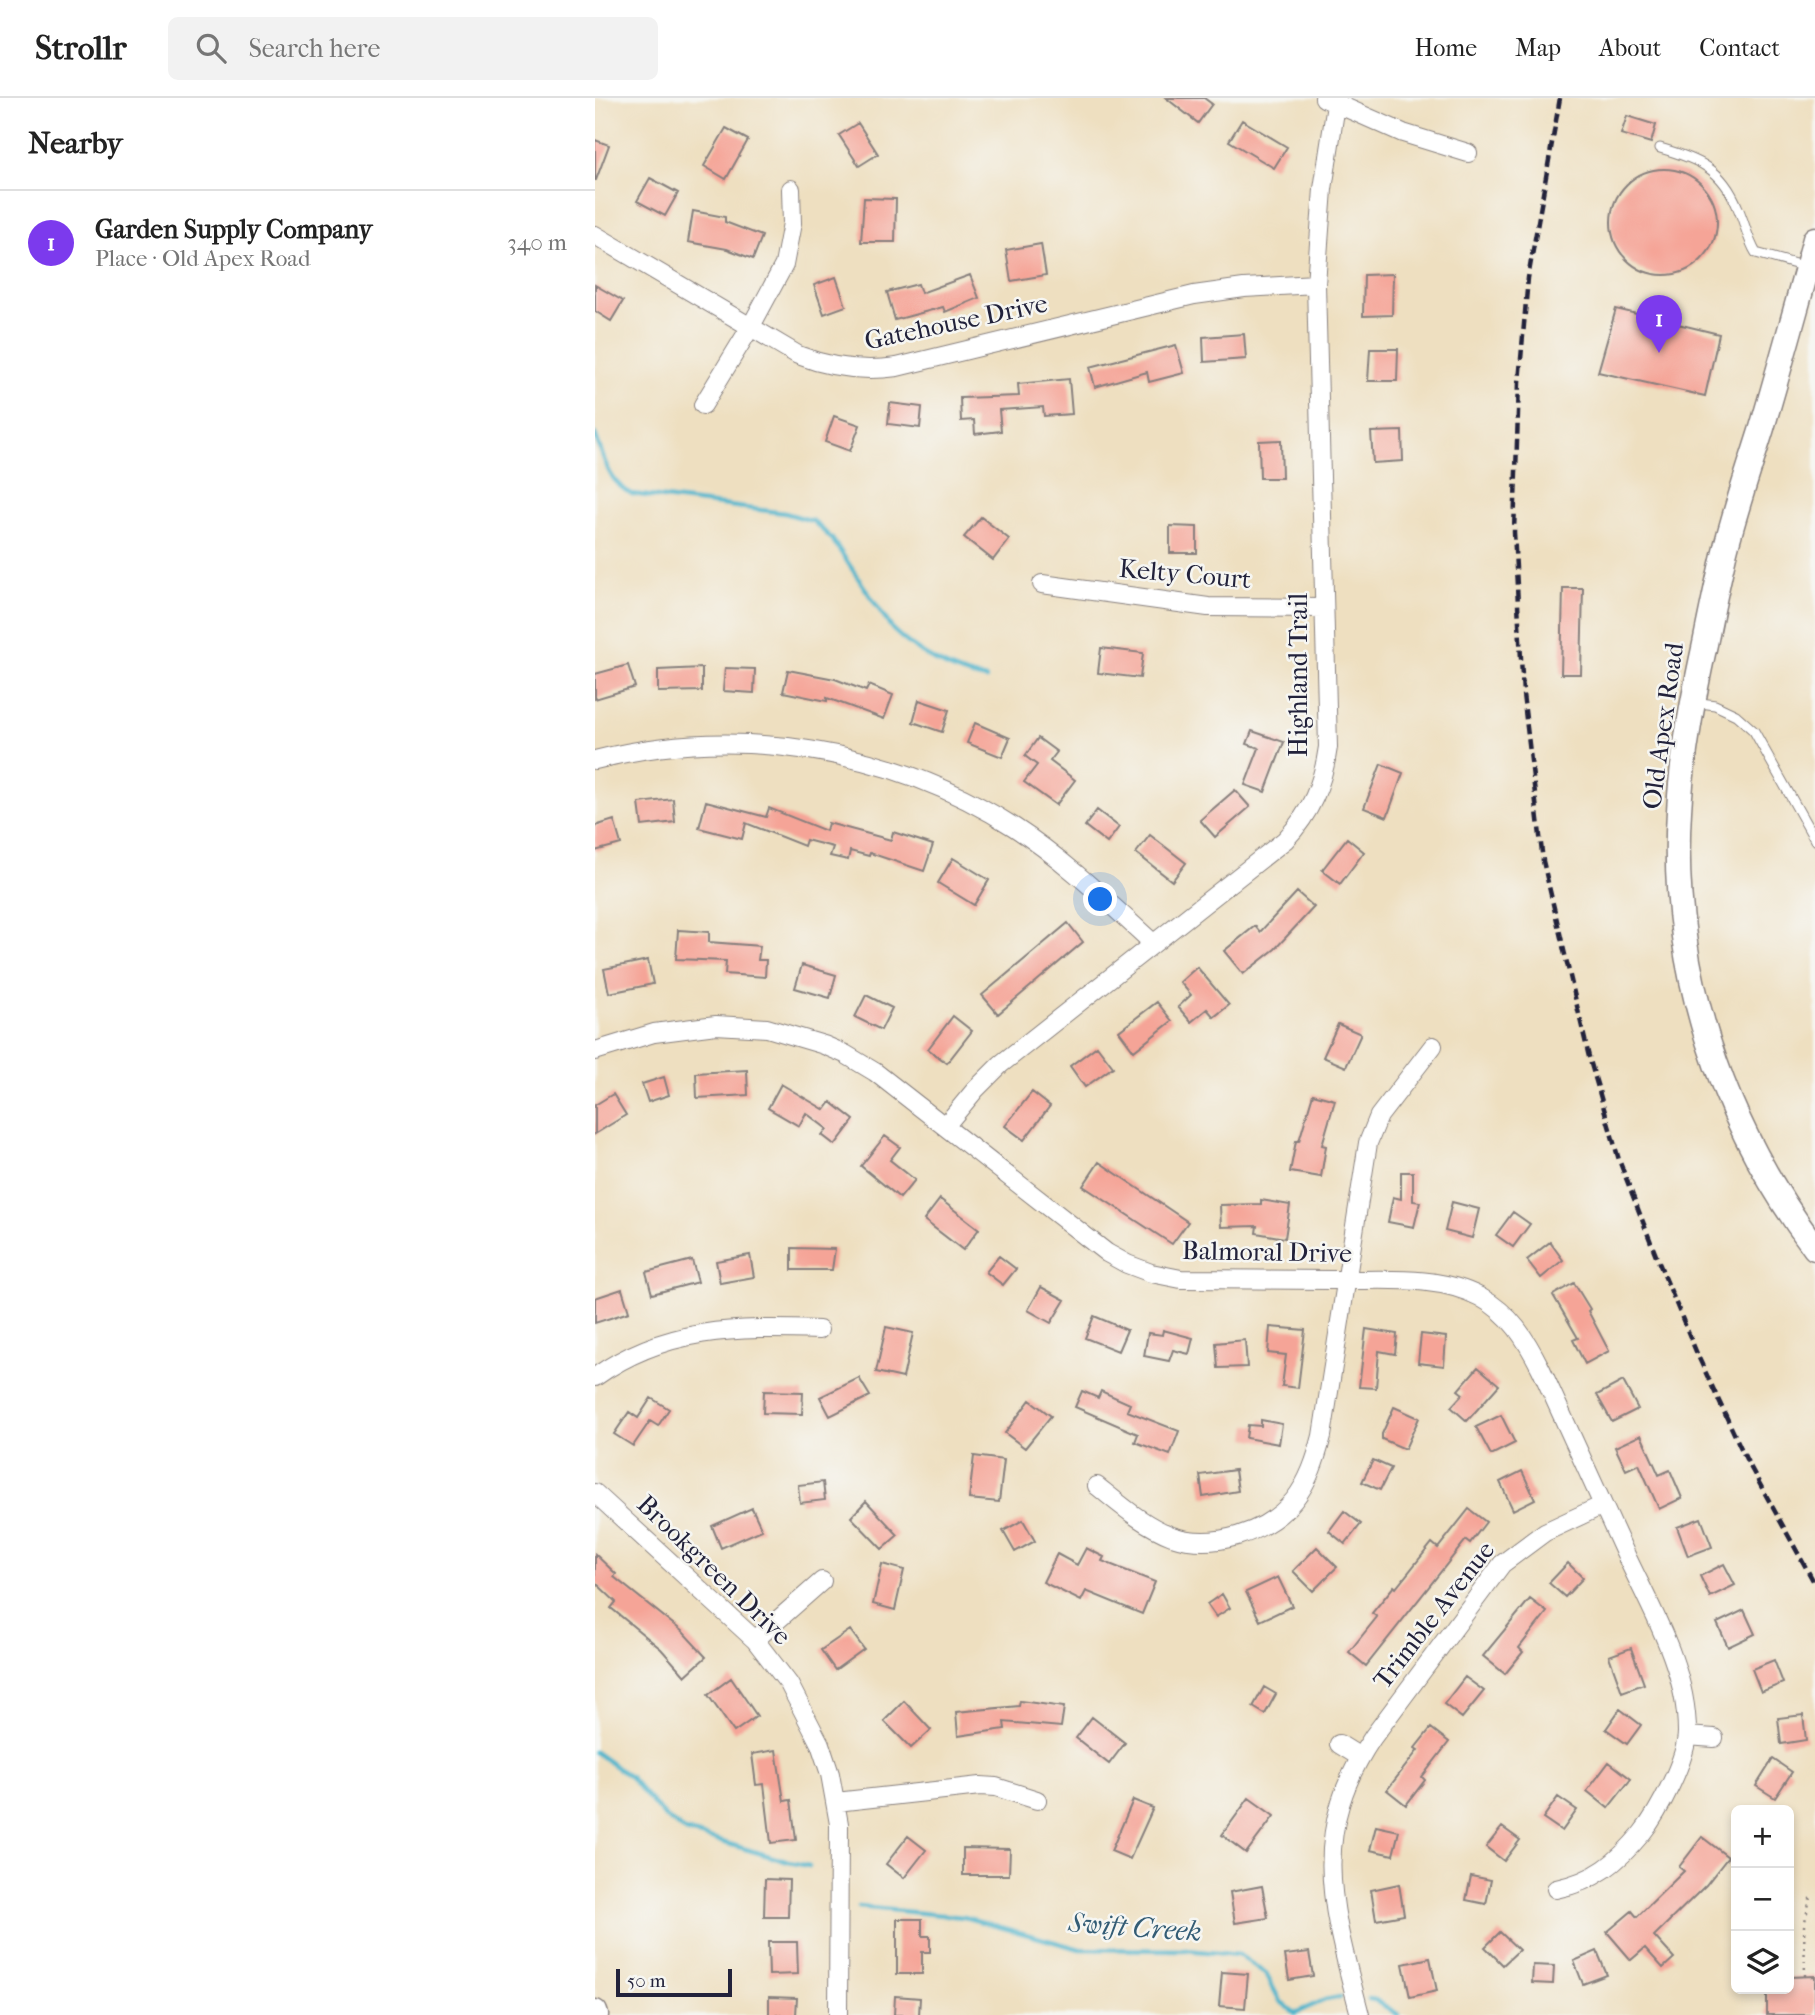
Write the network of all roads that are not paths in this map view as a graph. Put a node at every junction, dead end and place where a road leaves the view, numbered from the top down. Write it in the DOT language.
graph roads {
  1 [pos="1333,100"];
  2 [pos="1660,148"];
  3 [pos="1468,153"];
  4 [pos="791,189"];
  5 [pos="595,235"];
  6 [pos="1815,239"];
  7 [pos="1807,268"];
  8 [pos="1317,284"];
  9 [pos="750,328"];
  10 [pos="703,405"];
  11 [pos="1042,584"];
  12 [pos="1324,608"];
  13 [pos="1693,701"];
  14 [pos="595,760"];
  15 [pos="1815,840"];
  16 [pos="1153,943"];
  17 [pos="1433,1045"];
  18 [pos="595,1051"];
  19 [pos="946,1125"];
  20 [pos="1815,1248"];
  21 [pos="1347,1280"];
  22 [pos="819,1330"];
  23 [pos="595,1377"];
  24 [pos="1097,1486"];
  25 [pos="595,1493"];
  26 [pos="1603,1505"];
  27 [pos="822,1581"];
  28 [pos="755,1640"];
  29 [pos="1687,1736"];
  30 [pos="1714,1738"];
  31 [pos="1339,1744"];
  32 [pos="1360,1757"];
  33 [pos="1038,1800"];
  34 [pos="836,1802"];
  35 [pos="1556,1889"];
  36 [pos="838,2015"];
  37 [pos="1360,2015"];
  1 -- 3 [label="street"];
  1 -- 8 [label="street, Highland Trail"];
  2 -- 7 [label="lane"];
  4 -- 9 [label="street"];
  5 -- 9 [label="street, Gatehouse Drive"];
  6 -- 7 [label="main road, Old Apex Road"];
  7 -- 13 [label="main road, Old Apex Road"];
  8 -- 9 [label="street, Gatehouse Drive"];
  8 -- 12 [label="street, Highland Trail"];
  9 -- 10 [label="street"];
  11 -- 12 [label="street, Kelty Court"];
  12 -- 16 [label="street, Highland Trail"];
  13 -- 15 [label="lane"];
  13 -- 20 [label="main road, Old Apex Road"];
  14 -- 16 [label="street"];
  16 -- 19 [label="street, Highland Trail"];
  17 -- 21 [label="street"];
  18 -- 19 [label="street, Balmoral Drive"];
  19 -- 21 [label="street, Balmoral Drive"];
  21 -- 24 [label="street"];
  21 -- 26 [label="street, Balmoral Drive"];
  22 -- 23 [label="street"];
  25 -- 28 [label="street, Brookgreen Drive"];
  26 -- 29 [label="street, Balmoral Drive"];
  26 -- 32 [label="street, Trimble Avenue"];
  27 -- 28 [label="street"];
  28 -- 34 [label="street, Brookgreen Drive"];
  29 -- 30 [label="street"];
  29 -- 35 [label="street, Balmoral Drive"];
  31 -- 32 [label="street"];
  32 -- 37 [label="street, Trimble Avenue"];
  33 -- 34 [label="street"];
  34 -- 36 [label="street, Brookgreen Drive"];
}
